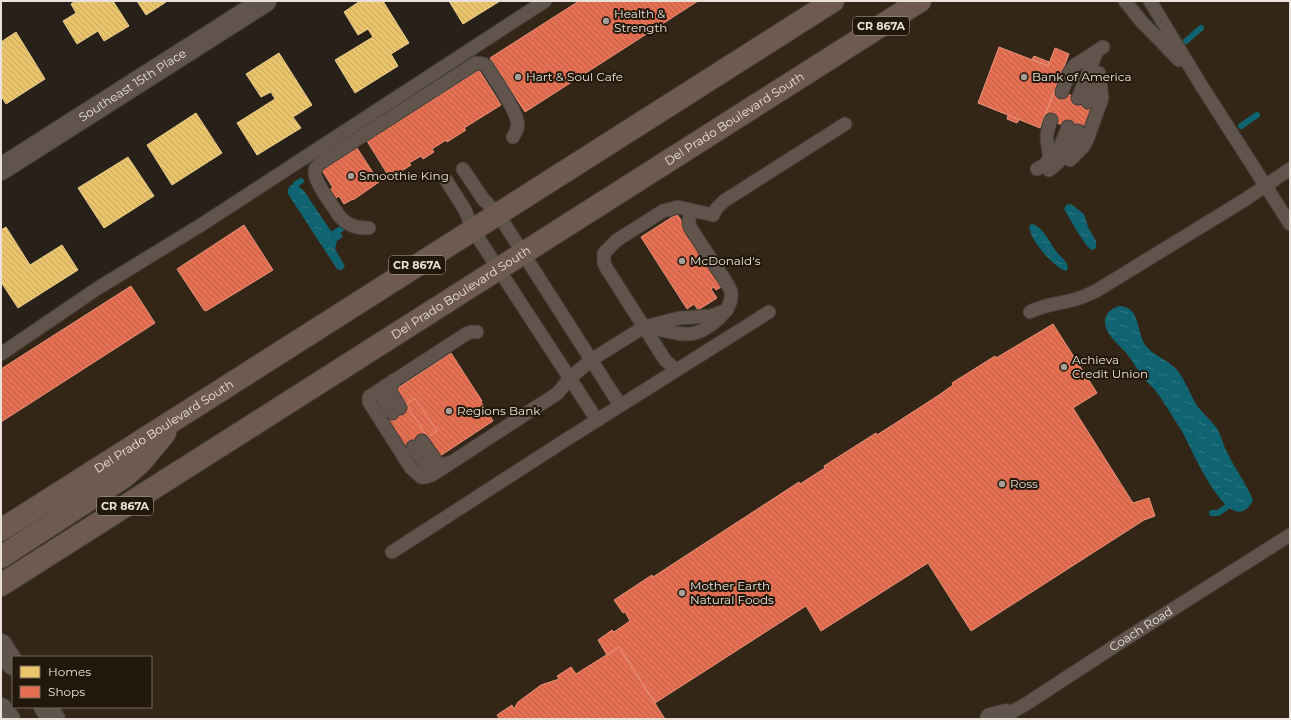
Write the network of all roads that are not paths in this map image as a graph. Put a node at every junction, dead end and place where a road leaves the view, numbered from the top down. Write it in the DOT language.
graph roads {
  1 [pos="265,1"];
  2 [pos="545,1"];
  3 [pos="833,1"];
  4 [pos="892,1"];
  5 [pos="920,1"];
  6 [pos="1125,1"];
  7 [pos="1150,1"];
  8 [pos="842,50"];
  9 [pos="1097,58"];
  10 [pos="1201,85"];
  11 [pos="393,100"];
  12 [pos="401,112"];
  13 [pos="845,124"];
  14 [pos="1064,125"];
  15 [pos="513,137"];
  16 [pos="1070,160"];
  17 [pos="1,169"];
  18 [pos="463,169"];
  19 [pos="1290,169"];
  20 [pos="446,180"];
  21 [pos="1266,186"];
  22 [pos="693,211"];
  23 [pos="498,214"];
  24 [pos="1290,224"];
  25 [pos="368,228"];
  26 [pos="473,230"];
  27 [pos="523,253"];
  28 [pos="499,269"];
  29 [pos="769,312"];
  30 [pos="1030,312"];
  31 [pos="644,327"];
  32 [pos="477,332"];
  33 [pos="1,354"];
  34 [pos="591,360"];
  35 [pos="676,370"];
  36 [pos="570,378"];
  37 [pos="389,383"];
  38 [pos="620,405"];
  39 [pos="396,410"];
  40 [pos="181,416"];
  41 [pos="597,420"];
  42 [pos="417,444"];
  43 [pos="448,464"];
  44 [pos="1,530"];
  45 [pos="1290,535"];
  46 [pos="392,552"];
  47 [pos="1,557"];
  48 [pos="3,585"];
  49 [pos="1,645"];
  50 [pos="12,662"];
  51 [pos="46,708"];
  52 [pos="1,709"];
  53 [pos="999,717"];
  54 [pos="9,719"];
  55 [pos="54,719"];
  1 -- 17 [label="street, Southeast 15th Place"];
  2 -- 11 [label="lane"];
  3 -- 23 [label="main road, Del Prado Boulevard South / CR 867A"];
  4 -- 8 [label="main road"];
  5 -- 8 [label="main road, Del Prado Boulevard South / CR 867A"];
  6 -- 10 [label="lane"];
  7 -- 10 [label="lane"];
  8 -- 27 [label="main road, Del Prado Boulevard South / CR 867A"];
  9 -- 9 [label="lane"];
  9 -- 16 [label="lane"];
  10 -- 21 [label="lane"];
  11 -- 12 [label="lane"];
  11 -- 33 [label="lane"];
  12 -- 15 [label="lane"];
  12 -- 25 [label="lane"];
  13 -- 22 [label="lane"];
  14 -- 14 [label="lane"];
  18 -- 23 [label="lane"];
  19 -- 21 [label="lane"];
  20 -- 26 [label="lane"];
  21 -- 24 [label="lane"];
  21 -- 30 [label="lane"];
  22 -- 31 [label="lane"];
  22 -- 31 [label="lane"];
  23 -- 26 [label="main road, Del Prado Boulevard South / CR 867A"];
  23 -- 27 [label="lane"];
  26 -- 28 [label="lane"];
  26 -- 40 [label="main road, Del Prado Boulevard South / CR 867A"];
  27 -- 28 [label="main road, Del Prado Boulevard South / CR 867A"];
  27 -- 34 [label="lane"];
  28 -- 36 [label="lane"];
  28 -- 48 [label="main road, Del Prado Boulevard South / CR 867A"];
  29 -- 35 [label="lane"];
  31 -- 34 [label="lane"];
  31 -- 35 [label="lane"];
  32 -- 37 [label="lane"];
  34 -- 36 [label="lane"];
  34 -- 38 [label="lane"];
  35 -- 38 [label="lane"];
  36 -- 41 [label="lane"];
  36 -- 43 [label="lane"];
  37 -- 39 [label="lane"];
  37 -- 43 [label="lane"];
  38 -- 41 [label="lane"];
  40 -- 44 [label="main road, Del Prado Boulevard South / CR 867A"];
  40 -- 47 [label="main road"];
  41 -- 46 [label="lane"];
  42 -- 43 [label="lane"];
  45 -- 53 [label="lane, Coach Road"];
  49 -- 50 [label="street"];
  51 -- 55 [label="street"];
  52 -- 54 [label="street"];
}
